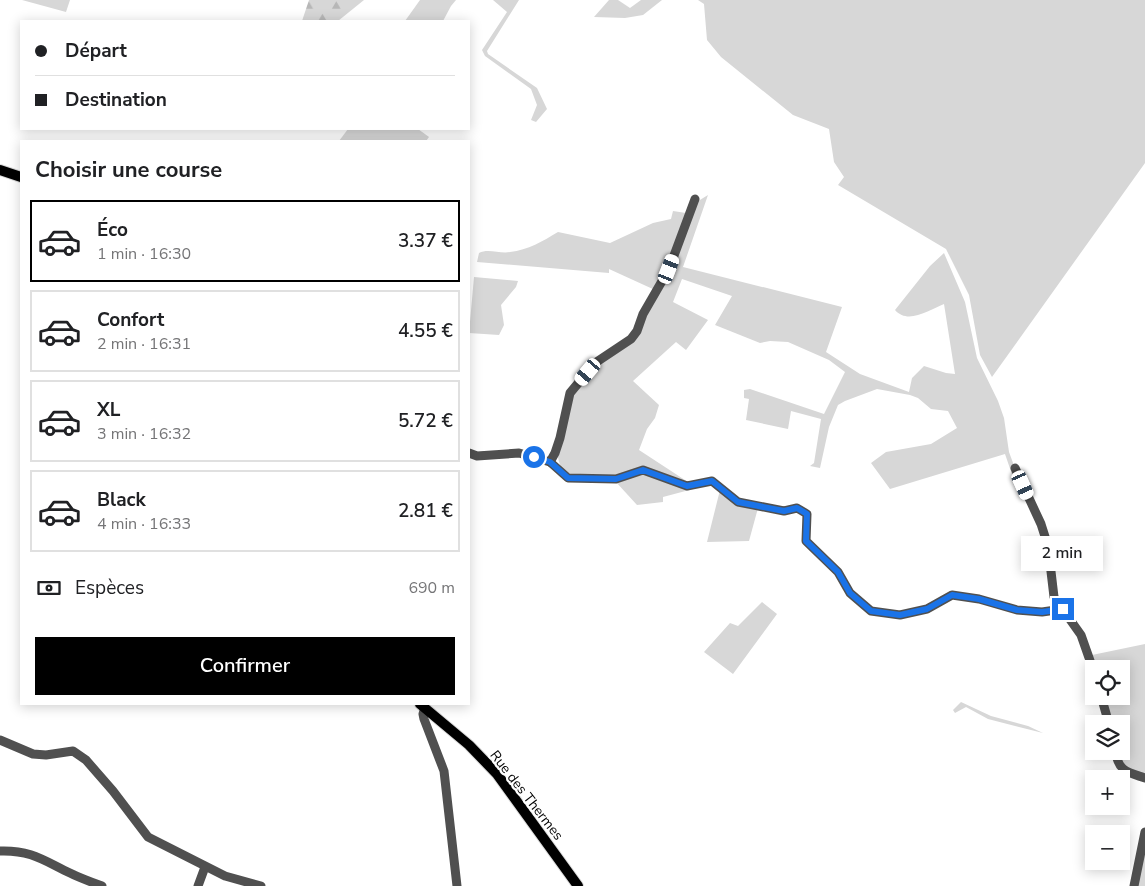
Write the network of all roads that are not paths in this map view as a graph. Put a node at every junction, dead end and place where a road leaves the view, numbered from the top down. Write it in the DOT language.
graph roads {
  1 [pos="0,170"];
  2 [pos="20,177"];
  3 [pos="695,199"];
  4 [pos="470,453"];
  5 [pos="550,462"];
  6 [pos="1015,468"];
  7 [pos="1063,609"];
  8 [pos="1090,660"];
  9 [pos="422,706"];
  10 [pos="0,740"];
  11 [pos="1118,760"];
  12 [pos="1145,778"];
  13 [pos="1145,832"];
  14 [pos="0,851"];
  15 [pos="204,867"];
  16 [pos="102,886"];
  17 [pos="198,886"];
  18 [pos="261,886"];
  19 [pos="457,886"];
  20 [pos="578,886"];
  21 [pos="1134,886"];
  1 -- 2 [label="main road"];
  3 -- 5 [label="street"];
  4 -- 5 [label="street"];
  5 -- 7 [label="street"];
  6 -- 7 [label="street"];
  7 -- 8 [label="street"];
  9 -- 19 [label="street"];
  9 -- 20 [label="main road, Rue des Thermes"];
  10 -- 15 [label="street"];
  11 -- 12 [label="street"];
  13 -- 21 [label="street"];
  14 -- 16 [label="street"];
  15 -- 17 [label="street"];
  15 -- 18 [label="street"];
}
